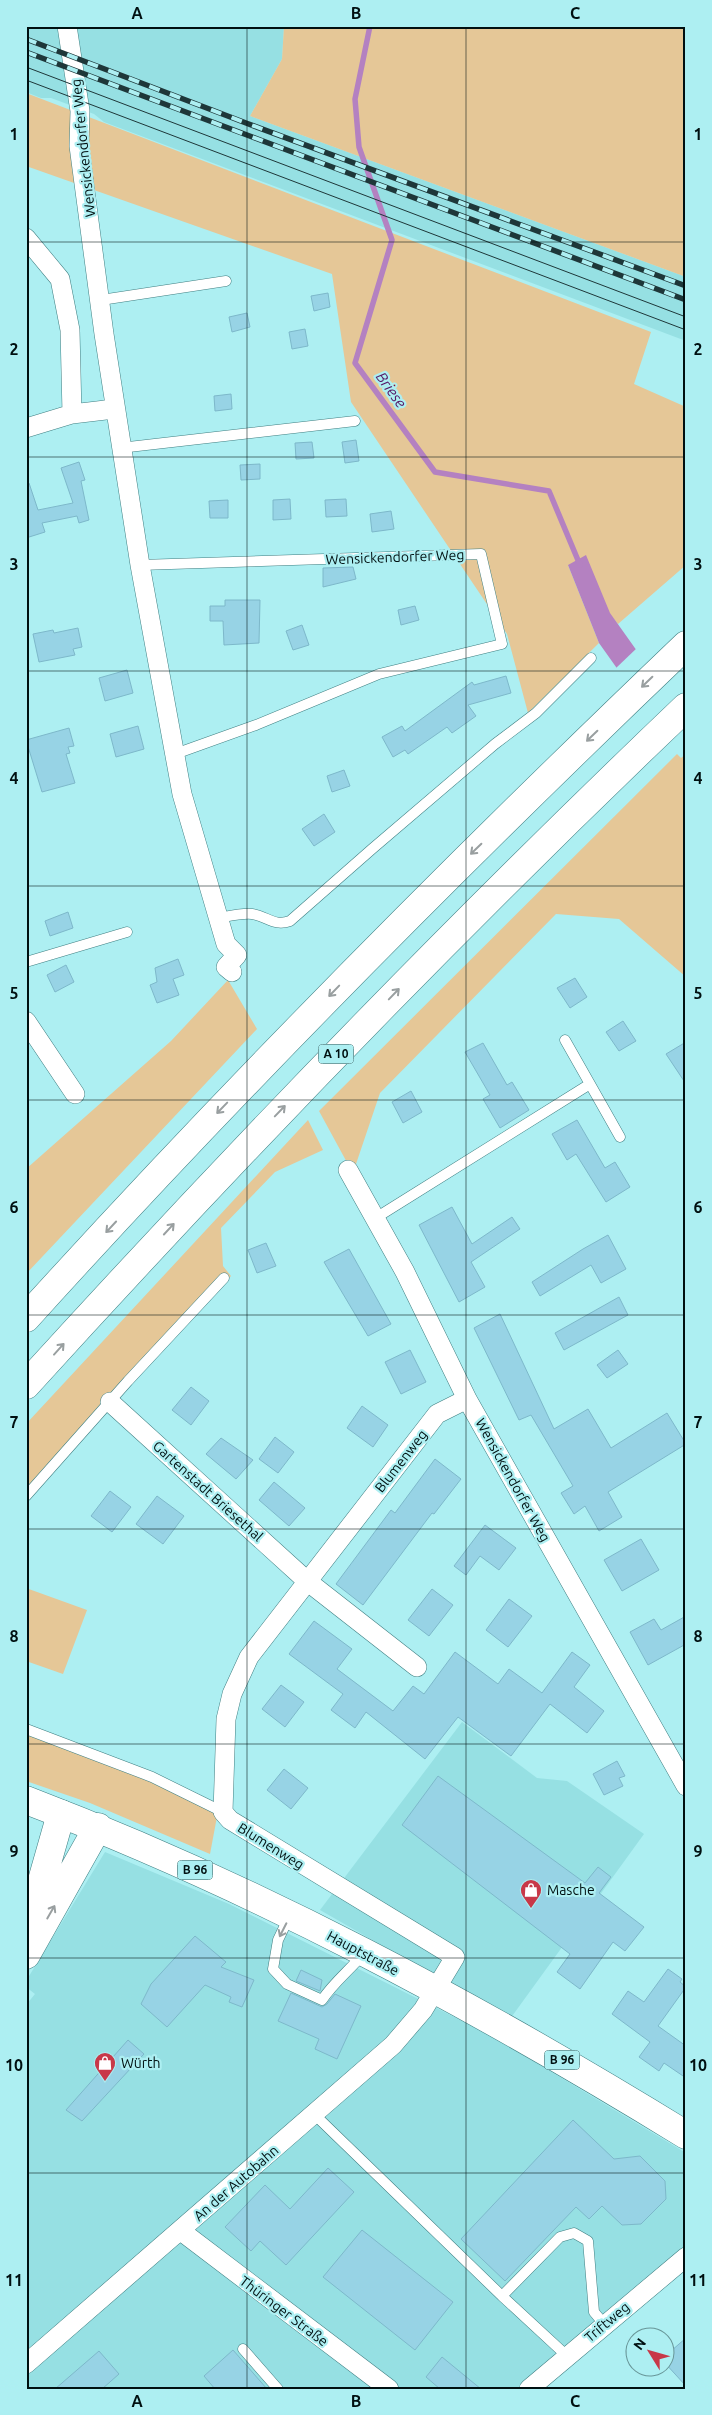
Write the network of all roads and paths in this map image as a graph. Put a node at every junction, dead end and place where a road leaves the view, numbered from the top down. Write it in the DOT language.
graph roads {
  1 [pos="67,26"];
  2 [pos="26,238"];
  3 [pos="226,281"];
  4 [pos="101,300"];
  5 [pos="114,409"];
  6 [pos="72,414"];
  7 [pos="354,421"];
  8 [pos="26,428"];
  9 [pos="120,448"];
  10 [pos="140,565"];
  11 [pos="676,654"];
  12 [pos="591,658"];
  13 [pos="686,707"];
  14 [pos="175,754"];
  15 [pos="219,918"];
  16 [pos="127,932"];
  17 [pos="26,962"];
  18 [pos="232,972"];
  19 [pos="26,1021"];
  20 [pos="566,1040"];
  21 [pos="590,1084"];
  22 [pos="74,1094"];
  23 [pos="620,1137"];
  24 [pos="348,1170"];
  25 [pos="374,1219"];
  26 [pos="224,1278"];
  27 [pos="26,1318"];
  28 [pos="26,1385"];
  29 [pos="467,1399"];
  30 [pos="110,1402"];
  31 [pos="26,1496"];
  32 [pos="306,1581"];
  33 [pos="417,1667"];
  34 [pos="26,1728"];
  35 [pos="686,1786"];
  36 [pos="26,1800"];
  37 [pos="222,1812"];
  38 [pos="61,1814"];
  39 [pos="98,1827"];
  40 [pos="290,1914"];
  41 [pos="26,1922"];
  42 [pos="364,1953"];
  43 [pos="26,1955"];
  44 [pos="435,1991"];
  45 [pos="314,2114"];
  46 [pos="686,2135"];
  47 [pos="181,2231"];
  48 [pos="686,2257"];
  49 [pos="502,2296"];
  50 [pos="604,2324"];
  51 [pos="243,2349"];
  52 [pos="567,2356"];
  53 [pos="26,2364"];
  54 [pos="278,2389"];
  55 [pos="389,2389"];
  56 [pos="529,2389"];
  1 -- 4 [label="street, Wensickendorfer Weg"];
  2 -- 6 [label="street"];
  3 -- 4 [label="lane"];
  4 -- 5 [label="street, Wensickendorfer Weg"];
  5 -- 6 [label="street"];
  5 -- 9 [label="street, Wensickendorfer Weg"];
  6 -- 8 [label="street"];
  7 -- 9 [label="lane"];
  9 -- 10 [label="street, Wensickendorfer Weg"];
  10 -- 14 [label="street, Wensickendorfer Weg"];
  10 -- 14 [label="lane, Wensickendorfer Weg"];
  11 -- 27 [label="main road, one-way"];
  12 -- 15 [label="lane"];
  28 -- 13 [label="main road, A 10, one-way"];
  14 -- 15 [label="street, Wensickendorfer Weg"];
  15 -- 18 [label="street, Wensickendorfer Weg"];
  16 -- 17 [label="lane"];
  19 -- 22 [label="street"];
  20 -- 21 [label="lane"];
  21 -- 23 [label="lane"];
  21 -- 25 [label="lane"];
  24 -- 25 [label="street, Wensickendorfer Weg"];
  25 -- 29 [label="street, Wensickendorfer Weg"];
  26 -- 30 [label="lane"];
  29 -- 32 [label="street, Blumenweg"];
  29 -- 35 [label="street, Wensickendorfer Weg"];
  30 -- 31 [label="lane"];
  30 -- 32 [label="street, Gartenstadt Briesethal"];
  32 -- 33 [label="street"];
  32 -- 37 [label="street, Blumenweg"];
  34 -- 37 [label="lane"];
  36 -- 38 [label="main road, Hauptstraße / B 96"];
  37 -- 44 [label="street, Blumenweg"];
  38 -- 39 [label="main road, Hauptstraße / B 96"];
  38 -- 41 [label="main road"];
  39 -- 40 [label="main road, Hauptstraße / B 96"];
  43 -- 39 [label="main road, one-way"];
  40 -- 42 [label="main road, Hauptstraße / B 96"];
  40 -- 42 [label="lane, one-way"];
  42 -- 44 [label="main road, Hauptstraße / B 96"];
  44 -- 45 [label="street, An der Autobahn"];
  44 -- 46 [label="main road, Hauptstraße / B 96"];
  45 -- 47 [label="street, An der Autobahn"];
  45 -- 49 [label="lane"];
  47 -- 53 [label="street, An der Autobahn"];
  47 -- 55 [label="street, Thüringer Straße"];
  48 -- 50 [label="street, Triftweg"];
  49 -- 50 [label="lane"];
  49 -- 52 [label="lane"];
  50 -- 52 [label="street, Triftweg"];
  51 -- 54 [label="lane"];
  52 -- 56 [label="street, Triftweg"];
}
